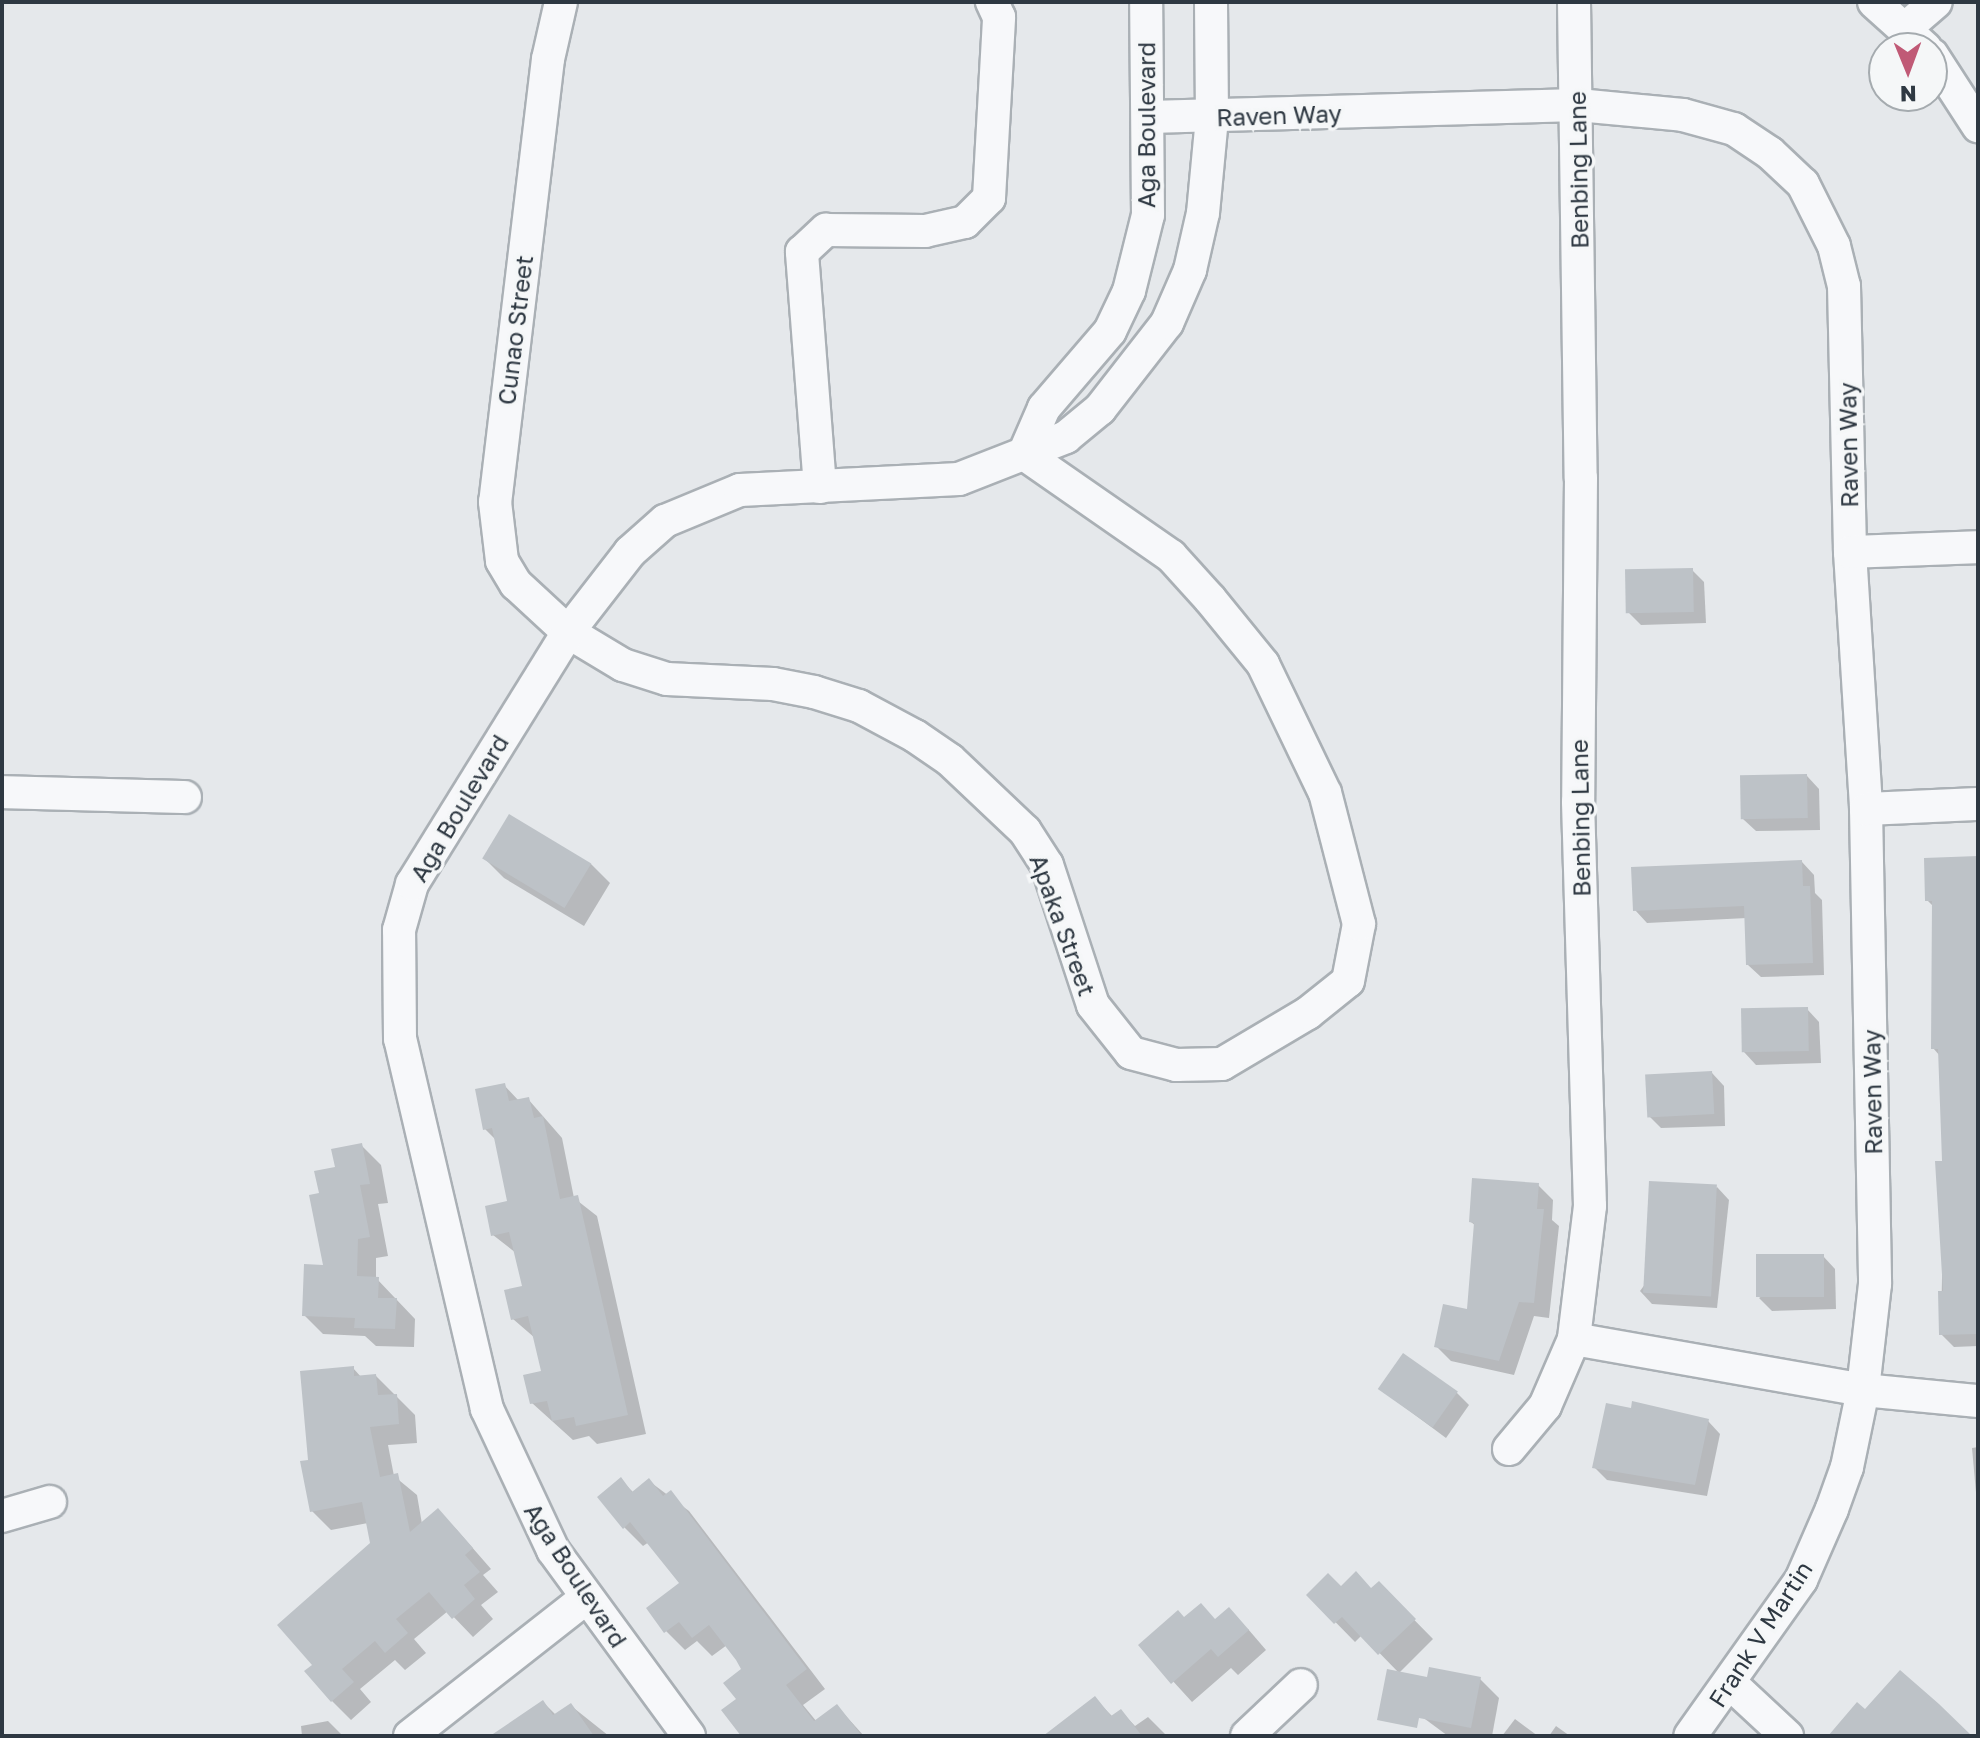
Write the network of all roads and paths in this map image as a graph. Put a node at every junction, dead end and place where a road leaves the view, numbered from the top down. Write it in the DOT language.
graph roads {
  1 [pos="561,2"];
  2 [pos="992,2"];
  3 [pos="1146,2"];
  4 [pos="1211,2"];
  5 [pos="1574,2"];
  6 [pos="1874,2"];
  7 [pos="1936,2"];
  8 [pos="1910,32"];
  9 [pos="1919,32"];
  10 [pos="1948,80"];
  11 [pos="1578,105"];
  12 [pos="1149,117"];
  13 [pos="1212,117"];
  14 [pos="1978,126"];
  15 [pos="1024,454"];
  16 [pos="820,487"];
  17 [pos="1978,547"];
  18 [pos="1850,552"];
  19 [pos="568,632"];
  20 [pos="2,792"];
  21 [pos="185,797"];
  22 [pos="1978,804"];
  23 [pos="1866,809"];
  24 [pos="1574,1339"];
  25 [pos="1863,1390"];
  26 [pos="1978,1401"];
  27 [pos="1509,1449"];
  28 [pos="50,1502"];
  29 [pos="2,1516"];
  30 [pos="585,1599"];
  31 [pos="1730,1683"];
  32 [pos="1301,1685"];
  33 [pos="410,1736"];
  34 [pos="689,1736"];
  35 [pos="1247,1736"];
  36 [pos="1690,1736"];
  37 [pos="1787,1736"];
  1 -- 19 [label="street, Cunao Street"];
  2 -- 16 [label="street"];
  3 -- 12 [label="street, Aga Boulevard"];
  4 -- 13 [label="street, Aga Boulevard"];
  5 -- 11 [label="street, Benbing Lane"];
  6 -- 8 [label="street"];
  7 -- 9 [label="street"];
  10 -- 14 [label="street"];
  11 -- 13 [label="street, Raven Way"];
  11 -- 18 [label="street, Raven Way"];
  11 -- 24 [label="street, Benbing Lane"];
  12 -- 13 [label="street, Raven Way"];
  12 -- 15 [label="street, Aga Boulevard"];
  13 -- 15 [label="street, Aga Boulevard"];
  15 -- 16 [label="street, Aga Boulevard"];
  15 -- 19 [label="street, Apaka Street"];
  16 -- 19 [label="street, Aga Boulevard"];
  17 -- 18 [label="street"];
  18 -- 23 [label="street, Raven Way"];
  19 -- 30 [label="street, Aga Boulevard"];
  20 -- 21 [label="street"];
  22 -- 23 [label="street"];
  23 -- 25 [label="street, Raven Way"];
  24 -- 25 [label="street"];
  24 -- 27 [label="street, Benbing Lane"];
  25 -- 26 [label="street"];
  25 -- 31 [label="street, Frank V Martin"];
  28 -- 29 [label="street"];
  30 -- 33 [label="street"];
  30 -- 34 [label="street, Aga Boulevard"];
  31 -- 36 [label="street, Frank V Martin"];
  31 -- 37 [label="street"];
  32 -- 35 [label="street"];
}
